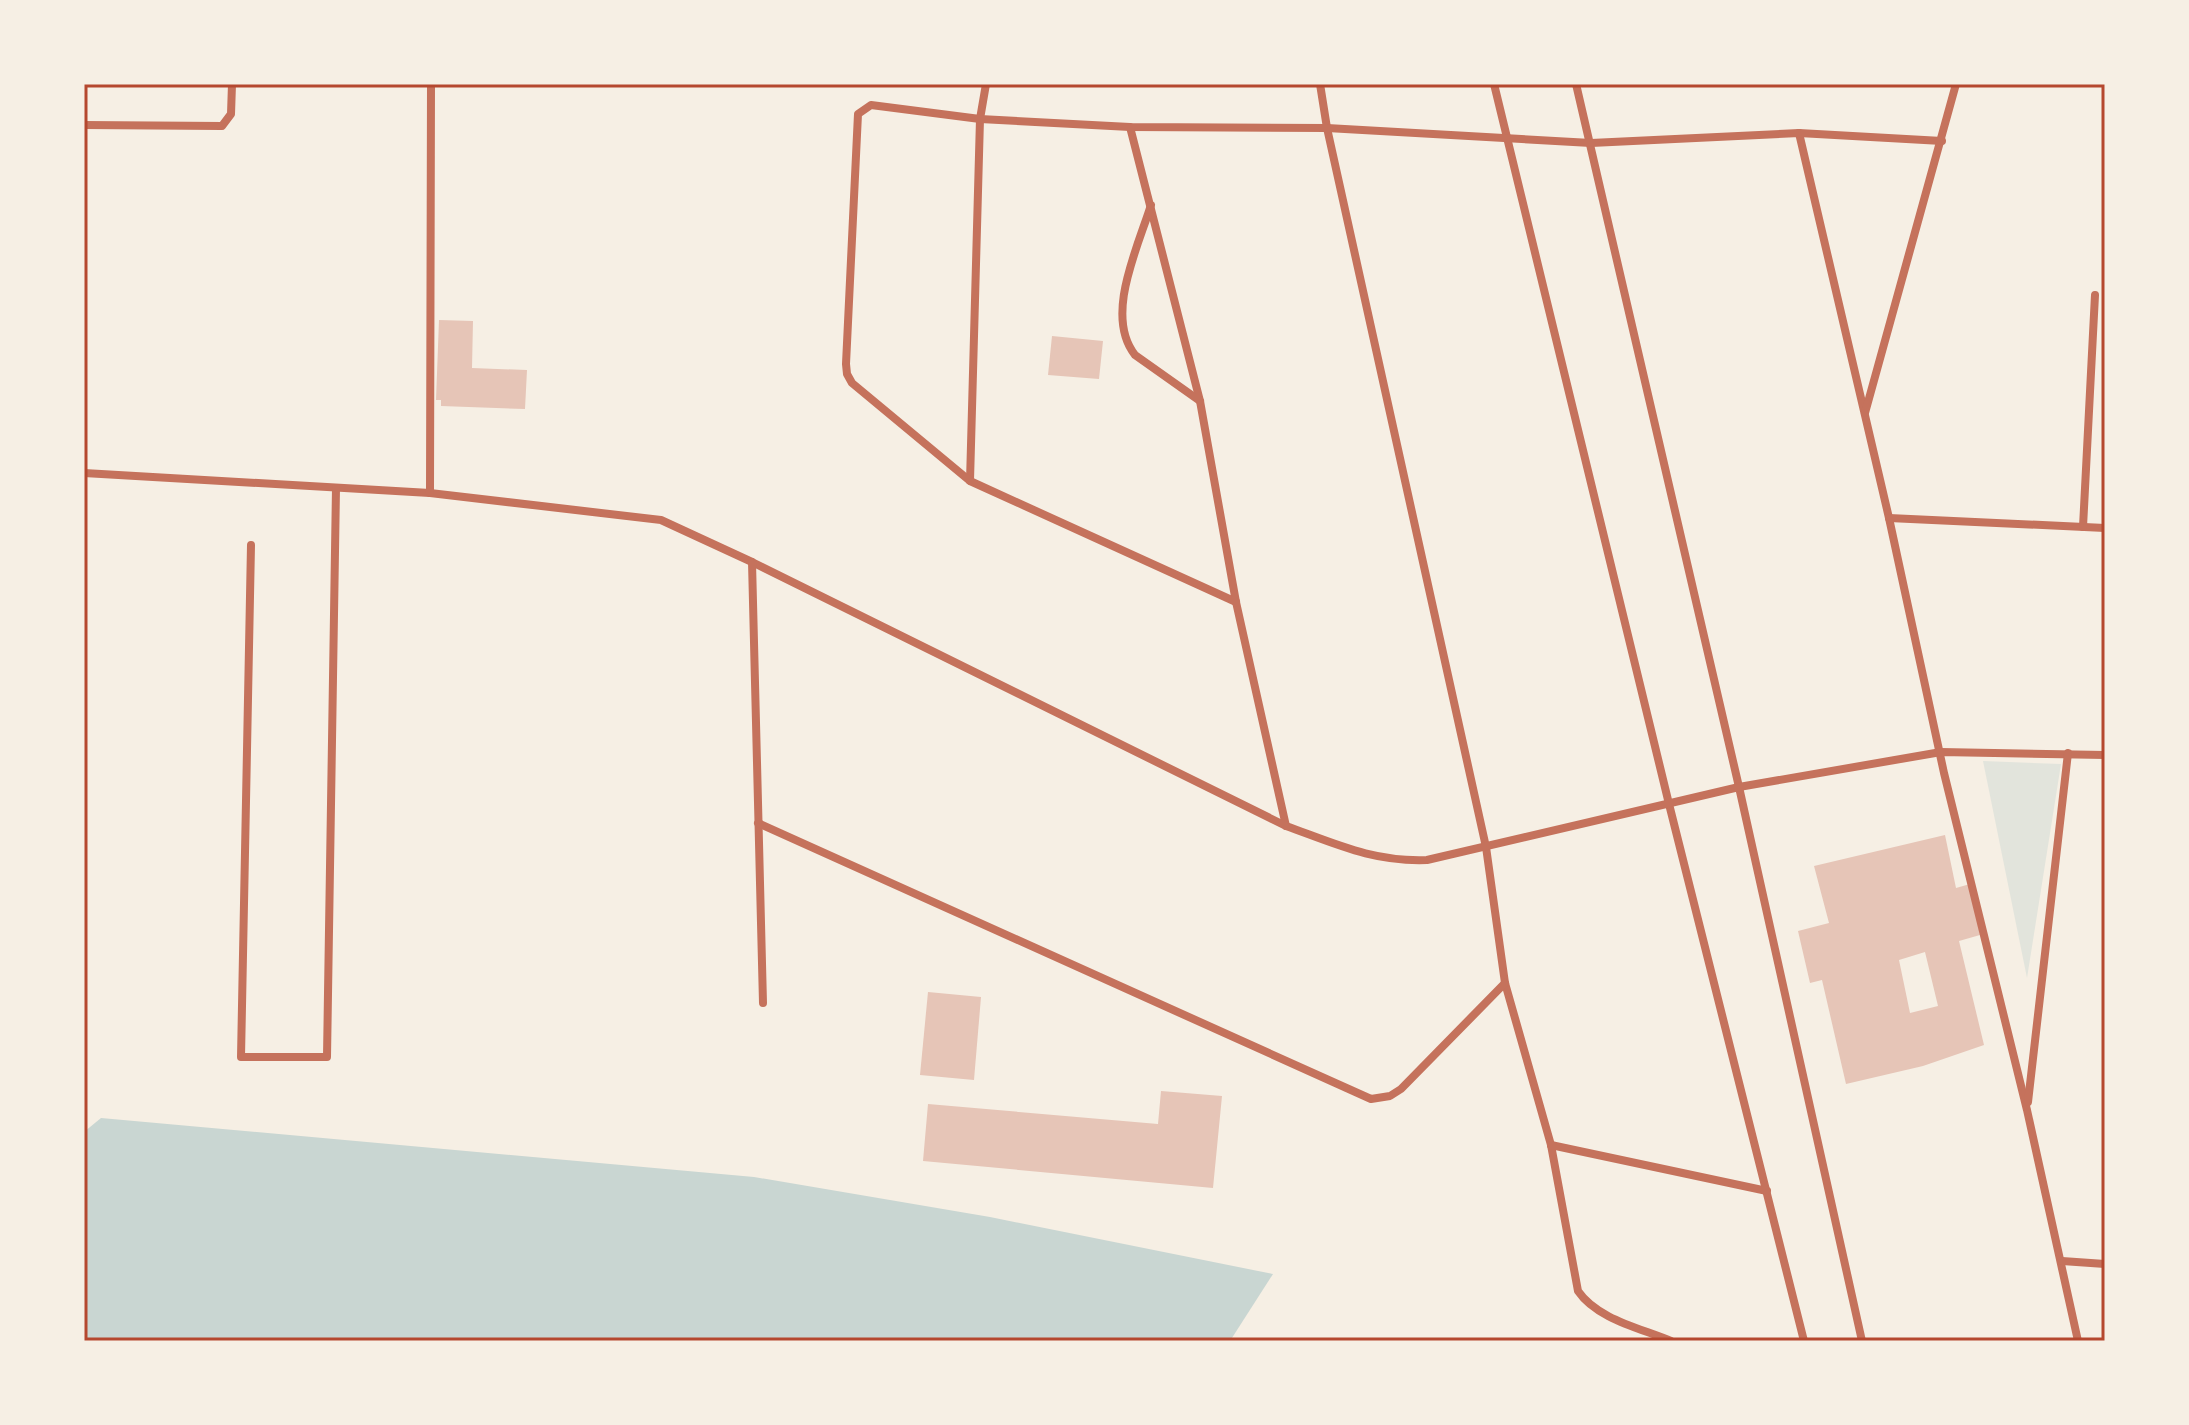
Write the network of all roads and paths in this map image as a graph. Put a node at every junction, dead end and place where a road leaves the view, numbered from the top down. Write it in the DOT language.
graph roads {
  1 [pos="232,84"];
  2 [pos="431,84"];
  3 [pos="986,84"];
  4 [pos="1320,84"];
  5 [pos="1494,84"];
  6 [pos="1576,84"];
  7 [pos="1956,84"];
  8 [pos="980,119"];
  9 [pos="84,125"];
  10 [pos="1130,127"];
  11 [pos="1327,128"];
  12 [pos="1799,133"];
  13 [pos="1505,138"];
  14 [pos="1942,141"];
  15 [pos="1591,143"];
  16 [pos="1151,205"];
  17 [pos="2095,295"];
  18 [pos="1200,401"];
  19 [pos="1864,414"];
  20 [pos="84,473"];
  21 [pos="970,481"];
  22 [pos="336,488"];
  23 [pos="430,493"];
  24 [pos="1889,518"];
  25 [pos="2083,527"];
  26 [pos="2105,528"];
  27 [pos="251,545"];
  28 [pos="752,562"];
  29 [pos="1236,602"];
  30 [pos="1941,752"];
  31 [pos="2068,753"];
  32 [pos="2105,755"];
  33 [pos="1739,787"];
  34 [pos="1669,804"];
  35 [pos="758,823"];
  36 [pos="1286,826"];
  37 [pos="1486,847"];
  38 [pos="1505,983"];
  39 [pos="763,1003"];
  40 [pos="2027,1110"];
  41 [pos="1551,1145"];
  42 [pos="1767,1191"];
  43 [pos="2062,1261"];
  44 [pos="2105,1264"];
  45 [pos="1671,1341"];
  46 [pos="1804,1341"];
  47 [pos="1862,1341"];
  48 [pos="2078,1341"];
  1 -- 9 [label="street"];
  2 -- 23 [label="street"];
  3 -- 8 [label="street"];
  4 -- 11 [label="street"];
  5 -- 13 [label="street"];
  6 -- 15 [label="street"];
  7 -- 14 [label="street"];
  8 -- 10 [label="street"];
  8 -- 21 [label="street"];
  8 -- 21 [label="street"];
  10 -- 11 [label="street"];
  10 -- 16 [label="street"];
  11 -- 13 [label="street"];
  11 -- 37 [label="street"];
  12 -- 14 [label="street"];
  12 -- 15 [label="street"];
  12 -- 19 [label="street"];
  13 -- 15 [label="street"];
  13 -- 34 [label="street"];
  14 -- 19 [label="street"];
  15 -- 33 [label="street"];
  16 -- 18 [label="street"];
  16 -- 18 [label="street"];
  17 -- 25 [label="street"];
  18 -- 29 [label="street"];
  19 -- 24 [label="street"];
  20 -- 22 [label="street"];
  21 -- 29 [label="street"];
  22 -- 23 [label="street"];
  22 -- 27 [label="street"];
  23 -- 28 [label="street"];
  24 -- 25 [label="street"];
  24 -- 30 [label="street"];
  25 -- 26 [label="street"];
  28 -- 35 [label="street"];
  28 -- 36 [label="street"];
  29 -- 36 [label="street"];
  30 -- 31 [label="street"];
  30 -- 33 [label="street"];
  30 -- 40 [label="street"];
  31 -- 32 [label="street"];
  31 -- 40 [label="street"];
  33 -- 34 [label="street"];
  33 -- 47 [label="street"];
  34 -- 37 [label="street"];
  34 -- 42 [label="street"];
  35 -- 38 [label="street"];
  35 -- 39 [label="street"];
  36 -- 37 [label="street"];
  37 -- 38 [label="street"];
  38 -- 41 [label="street"];
  40 -- 43 [label="street"];
  41 -- 42 [label="street"];
  41 -- 45 [label="street"];
  42 -- 46 [label="street"];
  43 -- 44 [label="street"];
  43 -- 48 [label="street"];
}
